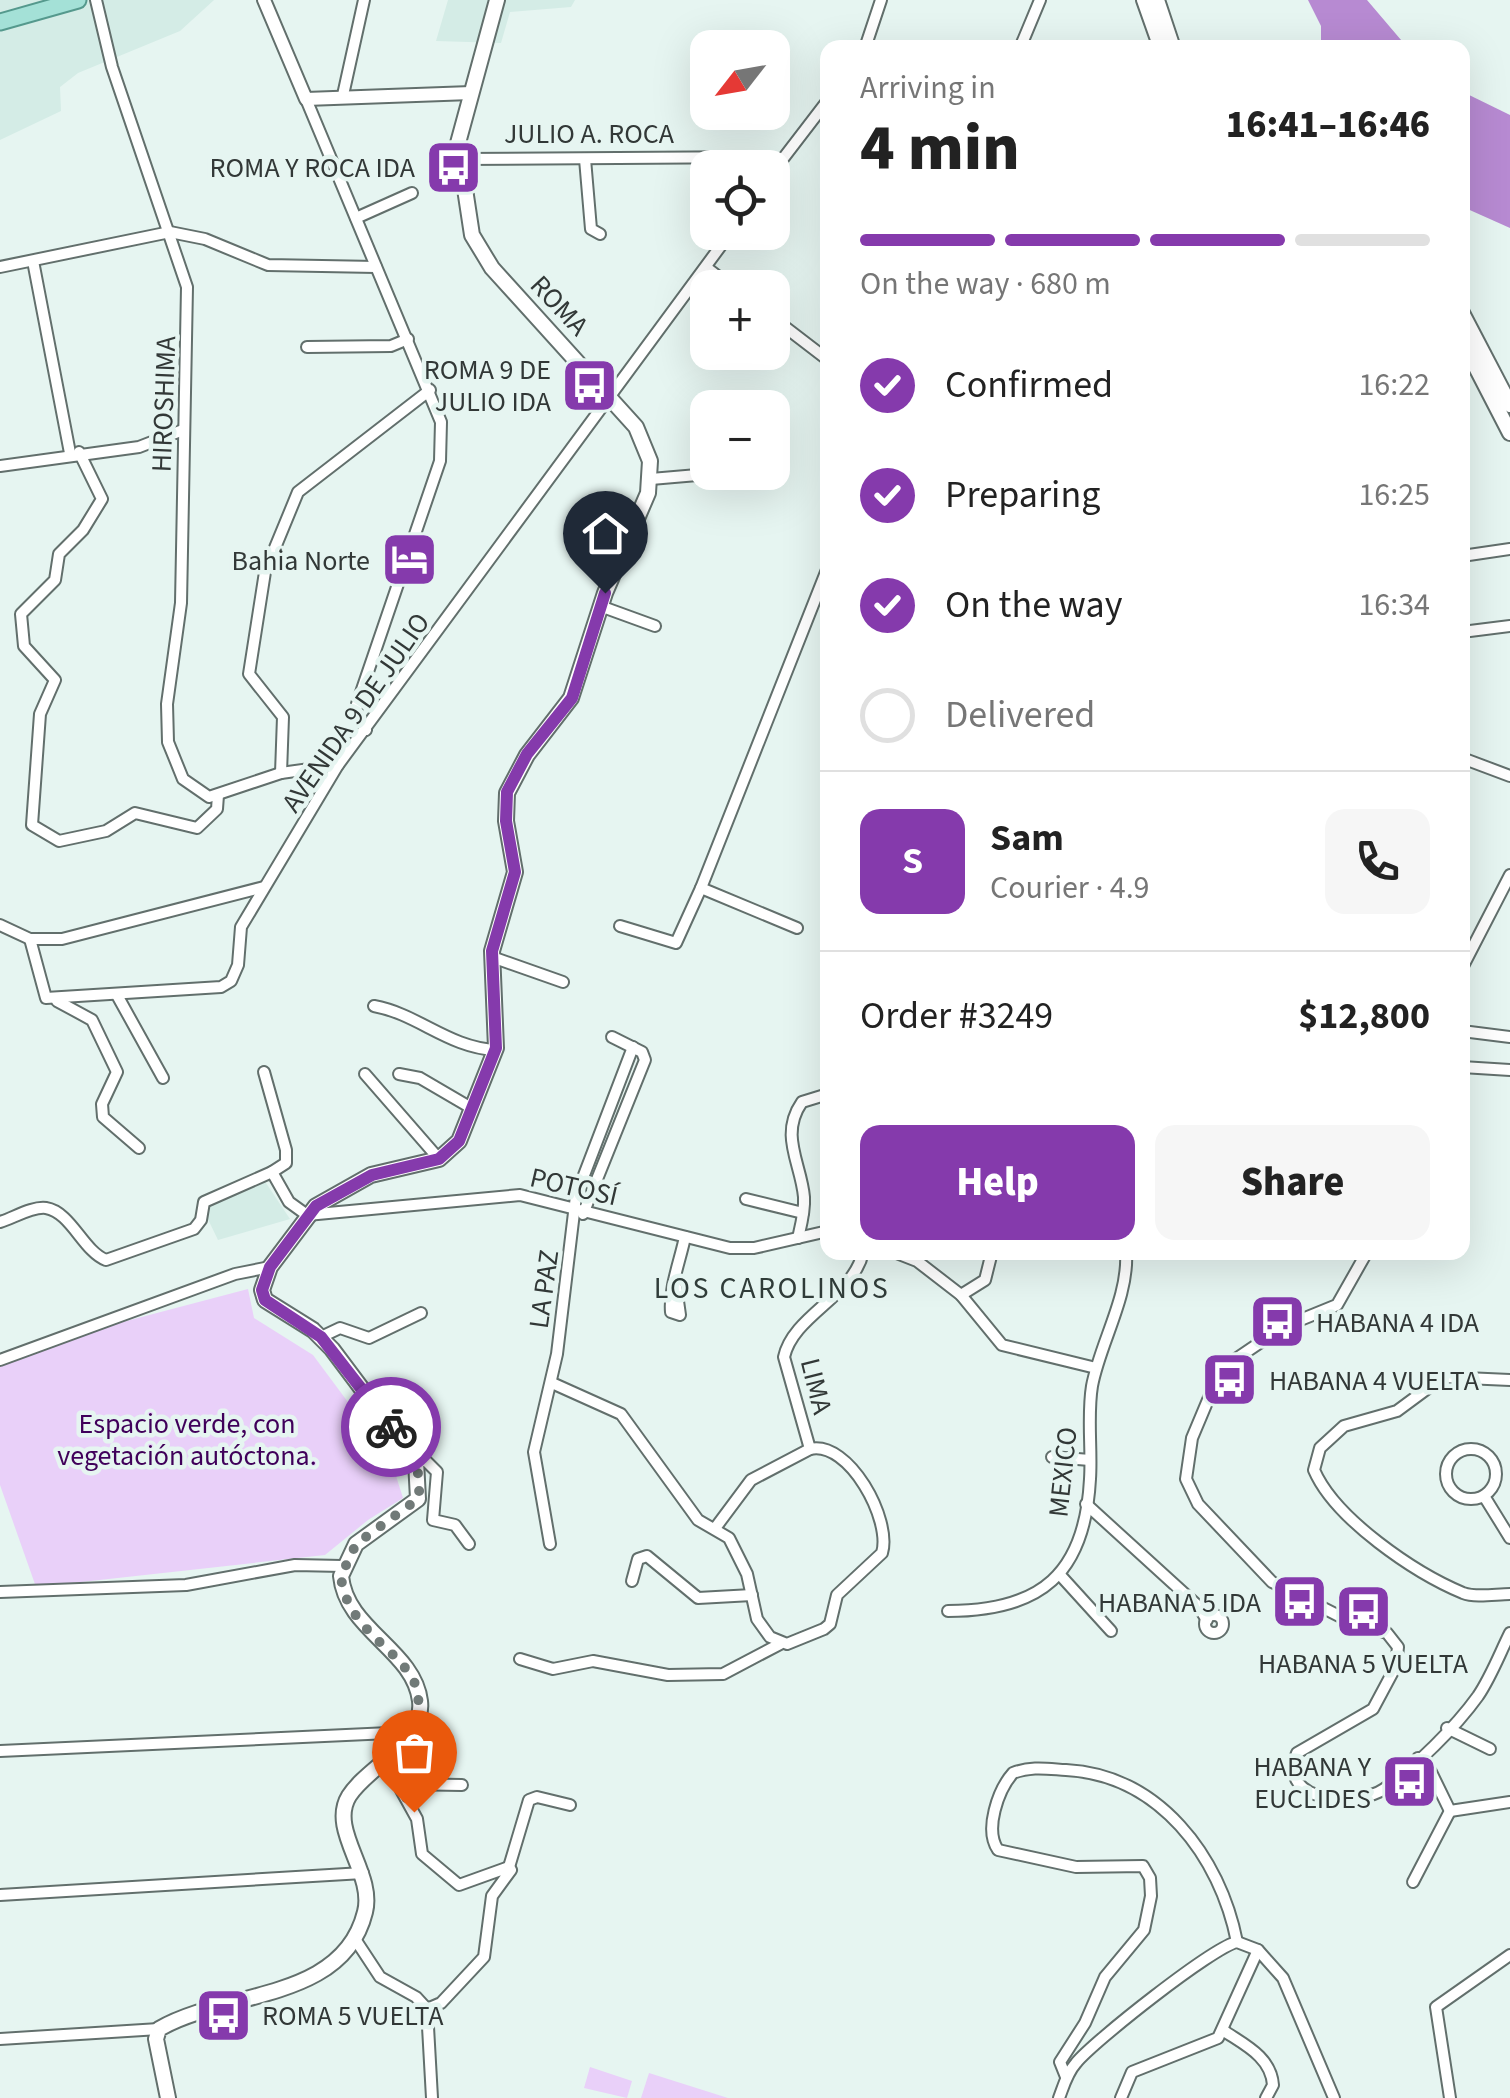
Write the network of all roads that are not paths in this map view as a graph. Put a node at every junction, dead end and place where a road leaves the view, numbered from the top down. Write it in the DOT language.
graph roads {
  1 [pos="78,0"];
  2 [pos="96,0"];
  3 [pos="264,0"];
  4 [pos="364,0"];
  5 [pos="880,0"];
  6 [pos="1040,0"];
  7 [pos="1144,0"];
  8 [pos="1157,0"];
  9 [pos="497,1"];
  10 [pos="0,22"];
  11 [pos="868,40"];
  12 [pos="1023,40"];
  13 [pos="1158,40"];
  14 [pos="1170,40"];
  15 [pos="471,93"];
  16 [pos="343,96"];
  17 [pos="306,99"];
  18 [pos="820,110"];
  19 [pos="790,150"];
  20 [pos="585,158"];
  21 [pos="690,158"];
  22 [pos="458,159"];
  23 [pos="412,193"];
  24 [pos="356,218"];
  25 [pos="170,232"];
  26 [pos="600,234"];
  27 [pos="720,250"];
  28 [pos="33,261"];
  29 [pos="0,267"];
  30 [pos="376,267"];
  31 [pos="707,268"];
  32 [pos="710,270"];
  33 [pos="790,331"];
  34 [pos="1470,332"];
  35 [pos="408,339"];
  36 [pos="307,346"];
  37 [pos="1470,351"];
  38 [pos="820,354"];
  39 [pos="1491,381"];
  40 [pos="430,390"];
  41 [pos="612,398"];
  42 [pos="1510,405"];
  43 [pos="183,430"];
  44 [pos="1510,432"];
  45 [pos="75,452"];
  46 [pos="0,466"];
  47 [pos="690,475"];
  48 [pos="651,478"];
  49 [pos="1510,549"];
  50 [pos="1470,555"];
  51 [pos="820,587"];
  52 [pos="600,606"];
  53 [pos="655,626"];
  54 [pos="1510,626"];
  55 [pos="1470,631"];
  56 [pos="366,730"];
  57 [pos="1470,761"];
  58 [pos="338,765"];
  59 [pos="281,773"];
  60 [pos="1510,776"];
  61 [pos="218,795"];
  62 [pos="1510,876"];
  63 [pos="265,887"];
  64 [pos="702,888"];
  65 [pos="0,925"];
  66 [pos="620,926"];
  67 [pos="797,928"];
  68 [pos="30,939"];
  69 [pos="1470,953"];
  70 [pos="492,957"];
  71 [pos="563,982"];
  72 [pos="117,996"];
  73 [pos="52,999"];
  74 [pos="374,1006"];
  75 [pos="1470,1032"];
  76 [pos="1510,1036"];
  77 [pos="612,1038"];
  78 [pos="496,1050"];
  79 [pos="1470,1068"];
  80 [pos="1510,1070"];
  81 [pos="264,1072"];
  82 [pos="365,1074"];
  83 [pos="399,1074"];
  84 [pos="163,1078"];
  85 [pos="820,1096"];
  86 [pos="474,1108"];
  87 [pos="139,1148"];
  88 [pos="439,1159"];
  89 [pos="272,1172"];
  90 [pos="746,1199"];
  91 [pos="580,1208"];
  92 [pos="803,1213"];
  93 [pos="307,1215"];
  94 [pos="0,1222"];
  95 [pos="820,1233"];
  96 [pos="685,1237"];
  97 [pos="798,1238"];
  98 [pos="860,1260"];
  99 [pos="914,1260"];
  100 [pos="990,1260"];
  101 [pos="1126,1260"];
  102 [pos="1362,1260"];
  103 [pos="270,1267"];
  104 [pos="675,1280"];
  105 [pos="961,1295"];
  106 [pos="421,1314"];
  107 [pos="321,1337"];
  108 [pos="0,1360"];
  109 [pos="1096,1368"];
  110 [pos="1510,1380"];
  111 [pos="552,1384"];
  112 [pos="810,1449"];
  113 [pos="1052,1457"];
  114 [pos="1090,1460"];
  115 [pos="416,1461"];
  116 [pos="1484,1496"];
  117 [pos="1086,1504"];
  118 [pos="716,1527"];
  119 [pos="1510,1538"];
  120 [pos="469,1544"];
  121 [pos="550,1544"];
  122 [pos="342,1566"];
  123 [pos="1061,1576"];
  124 [pos="632,1582"];
  125 [pos="0,1592"];
  126 [pos="1510,1594"];
  127 [pos="752,1595"];
  128 [pos="948,1611"];
  129 [pos="1206,1620"];
  130 [pos="1111,1630"];
  131 [pos="1510,1633"];
  132 [pos="780,1644"];
  133 [pos="520,1659"];
  134 [pos="1447,1728"];
  135 [pos="410,1732"];
  136 [pos="1490,1749"];
  137 [pos="0,1751"];
  138 [pos="392,1753"];
  139 [pos="1418,1758"];
  140 [pos="401,1784"];
  141 [pos="462,1786"];
  142 [pos="1510,1802"];
  143 [pos="570,1805"];
  144 [pos="1450,1811"];
  145 [pos="509,1867"];
  146 [pos="364,1872"];
  147 [pos="1413,1882"];
  148 [pos="0,1895"];
  149 [pos="355,1938"];
  150 [pos="1236,1942"];
  151 [pos="1258,1950"];
  152 [pos="1510,1955"];
  153 [pos="427,2009"];
  154 [pos="158,2030"];
  155 [pos="1224,2031"];
  156 [pos="0,2040"];
  157 [pos="1066,2077"];
  158 [pos="168,2098"];
  159 [pos="432,2098"];
  160 [pos="1059,2098"];
  161 [pos="1121,2098"];
  162 [pos="1266,2098"];
  163 [pos="1334,2098"];
  164 [pos="1450,2098"];
  1 -- 10 [label="main road"];
  2 -- 25 [label="street, HIROSHIMA"];
  3 -- 17 [label="street"];
  4 -- 16 [label="street"];
  5 -- 11 [label="street"];
  6 -- 12 [label="street"];
  7 -- 13 [label="main road"];
  8 -- 14 [label="main road"];
  9 -- 15 [label="main road, ROMA"];
  15 -- 16 [label="street, JULIO A. ROCA"];
  15 -- 22 [label="main road, ROMA"];
  16 -- 17 [label="street, JULIO A. ROCA"];
  17 -- 24 [label="street"];
  18 -- 19 [label="street"];
  20 -- 21 [label="street, JULIO A. ROCA"];
  20 -- 22 [label="street, JULIO A. ROCA"];
  20 -- 26 [label="street"];
  22 -- 41 [label="main road, ROMA"];
  23 -- 24 [label="street"];
  24 -- 30 [label="street"];
  25 -- 28 [label="street"];
  25 -- 30 [label="street"];
  25 -- 43 [label="street, HIROSHIMA"];
  27 -- 31 [label="street, AVENIDA 9 DE JULIO"];
  28 -- 29 [label="street"];
  28 -- 45 [label="street"];
  30 -- 35 [label="street"];
  31 -- 32 [label="street"];
  31 -- 41 [label="street, AVENIDA 9 DE JULIO"];
  33 -- 38 [label="street"];
  34 -- 39 [label="main road"];
  35 -- 36 [label="street"];
  35 -- 40 [label="street"];
  37 -- 39 [label="main road"];
  39 -- 42 [label="main road"];
  39 -- 44 [label="main road"];
  40 -- 56 [label="street"];
  40 -- 59 [label="street"];
  41 -- 48 [label="main road, ROMA"];
  41 -- 56 [label="street, AVENIDA 9 DE JULIO"];
  43 -- 45 [label="street"];
  43 -- 61 [label="street, HIROSHIMA"];
  45 -- 46 [label="street"];
  45 -- 61 [label="street"];
  47 -- 48 [label="street"];
  48 -- 52 [label="main road"];
  49 -- 50 [label="street"];
  51 -- 64 [label="street"];
  52 -- 53 [label="street"];
  52 -- 70 [label="main road"];
  54 -- 55 [label="street"];
  56 -- 58 [label="street, AVENIDA 9 DE JULIO"];
  57 -- 60 [label="street"];
  58 -- 59 [label="street"];
  58 -- 63 [label="street, AVENIDA 9 DE JULIO"];
  59 -- 61 [label="street"];
  62 -- 69 [label="street"];
  63 -- 68 [label="street"];
  63 -- 72 [label="street, AVENIDA 9 DE JULIO"];
  64 -- 66 [label="street"];
  64 -- 67 [label="street"];
  65 -- 68 [label="street"];
  68 -- 73 [label="street"];
  70 -- 71 [label="street"];
  70 -- 78 [label="main road"];
  72 -- 73 [label="street"];
  72 -- 84 [label="street"];
  73 -- 87 [label="street"];
  74 -- 78 [label="street"];
  75 -- 76 [label="street"];
  77 -- 91 [label="street"];
  78 -- 86 [label="main road"];
  79 -- 80 [label="street"];
  81 -- 89 [label="street"];
  82 -- 88 [label="street"];
  83 -- 86 [label="street"];
  85 -- 92 [label="street"];
  86 -- 88 [label="main road"];
  88 -- 93 [label="main road"];
  89 -- 93 [label="street"];
  89 -- 94 [label="street"];
  90 -- 92 [label="street"];
  91 -- 93 [label="street, POTOSÍ"];
  91 -- 96 [label="street, POTOSÍ"];
  91 -- 111 [label="street, LA PAZ"];
  92 -- 97 [label="street"];
  93 -- 103 [label="main road"];
  95 -- 97 [label="street, POTOSÍ"];
  96 -- 97 [label="street, POTOSÍ"];
  96 -- 104 [label="street"];
  98 -- 112 [label="street, LIMA"];
  99 -- 105 [label="street"];
  100 -- 105 [label="street"];
  101 -- 109 [label="street, MEXICO"];
  102 -- 139 [label="street"];
  103 -- 107 [label="main road"];
  103 -- 108 [label="street"];
  105 -- 109 [label="street"];
  106 -- 107 [label="street"];
  107 -- 115 [label="main road"];
  109 -- 114 [label="street, MEXICO"];
  110 -- 126 [label="street"];
  111 -- 118 [label="street"];
  111 -- 121 [label="street, LA PAZ"];
  112 -- 118 [label="street"];
  112 -- 132 [label="street, LIMA"];
  113 -- 114 [label="street"];
  114 -- 117 [label="street, MEXICO"];
  115 -- 120 [label="street"];
  115 -- 122 [label="main road"];
  116 -- 116 [label="street"];
  116 -- 119 [label="street"];
  117 -- 123 [label="street, MEXICO"];
  117 -- 129 [label="street"];
  118 -- 127 [label="street"];
  122 -- 125 [label="street"];
  122 -- 135 [label="main road"];
  123 -- 128 [label="street"];
  123 -- 130 [label="street"];
  124 -- 127 [label="street"];
  127 -- 132 [label="street"];
  131 -- 134 [label="street"];
  132 -- 133 [label="street"];
  134 -- 136 [label="street"];
  134 -- 139 [label="street"];
  135 -- 137 [label="street"];
  135 -- 138 [label="main road"];
  138 -- 140 [label="street"];
  138 -- 146 [label="main road"];
  139 -- 144 [label="street"];
  140 -- 141 [label="street"];
  140 -- 145 [label="street"];
  142 -- 144 [label="street"];
  143 -- 145 [label="street"];
  144 -- 147 [label="street"];
  145 -- 153 [label="street"];
  146 -- 148 [label="street"];
  146 -- 149 [label="main road"];
  149 -- 153 [label="street"];
  149 -- 154 [label="main road"];
  150 -- 151 [label="street"];
  150 -- 157 [label="street"];
  150 -- 157 [label="street"];
  151 -- 155 [label="street"];
  151 -- 163 [label="street"];
  152 -- 164 [label="street"];
  153 -- 159 [label="street"];
  154 -- 156 [label="street"];
  154 -- 158 [label="main road"];
  155 -- 161 [label="street"];
  155 -- 162 [label="street"];
  157 -- 160 [label="street"];
}
